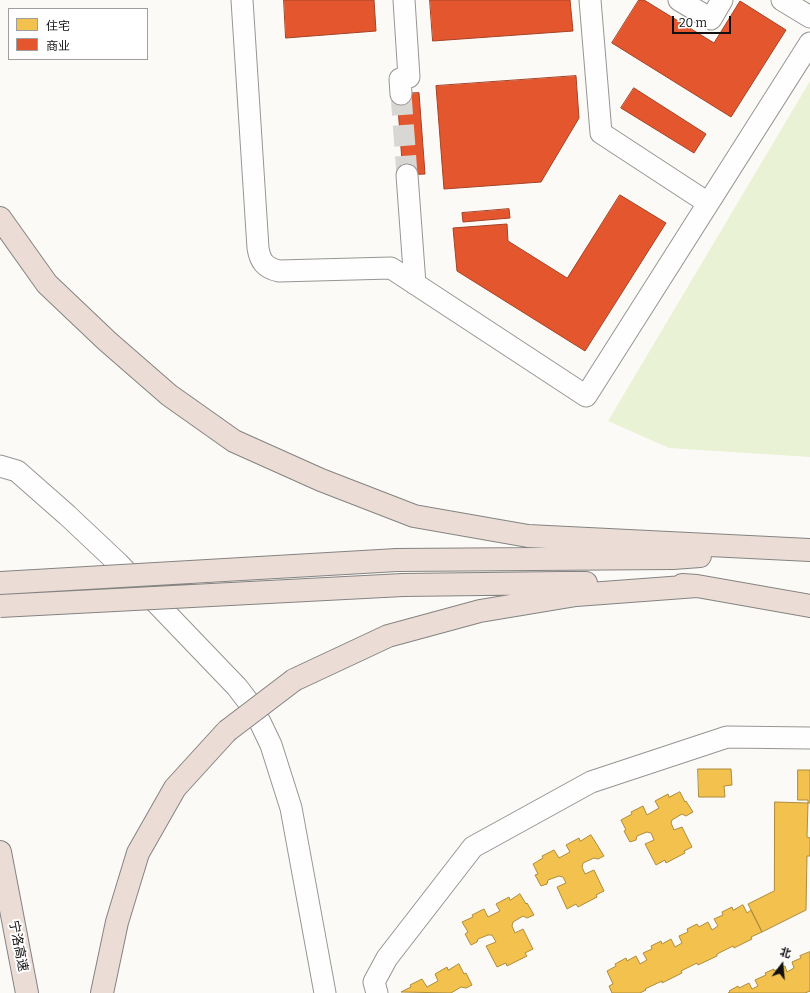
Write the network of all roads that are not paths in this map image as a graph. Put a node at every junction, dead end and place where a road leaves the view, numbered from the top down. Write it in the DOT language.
graph roads {
  1 [pos="242,0"];
  2 [pos="404,0"];
  3 [pos="590,0"];
  4 [pos="606,0"];
  5 [pos="679,0"];
  6 [pos="722,0"];
  7 [pos="782,0"];
  8 [pos="810,17"];
  9 [pos="592,22"];
  10 [pos="810,43"];
  11 [pos="401,94"];
  12 [pos="407,175"];
  13 [pos="708,203"];
  14 [pos="0,218"];
  15 [pos="415,284"];
  16 [pos="0,466"];
  17 [pos="806,549"];
  18 [pos="0,583"];
  19 [pos="697,586"];
  20 [pos="0,606"];
  21 [pos="810,606"];
  22 [pos="810,738"];
  23 [pos="0,852"];
  24 [pos="27,993"];
  25 [pos="102,993"];
  26 [pos="325,993"];
  27 [pos="377,993"];
  1 -- 15 [label="street"];
  2 -- 11 [label="street"];
  3 -- 9 [label="street"];
  4 -- 9 [label="street"];
  5 -- 6 [label="street"];
  7 -- 8 [label="street"];
  9 -- 13 [label="street"];
  10 -- 13 [label="street"];
  12 -- 15 [label="street"];
  13 -- 15 [label="street"];
  14 -- 17 [label="highway"];
  16 -- 26 [label="street"];
  17 -- 18 [label="highway, bridge"];
  19 -- 20 [label="highway, bridge"];
  19 -- 21 [label="highway"];
  19 -- 25 [label="highway, bridge"];
  22 -- 27 [label="street"];
  23 -- 24 [label="highway, 宁洛高速"];
}
